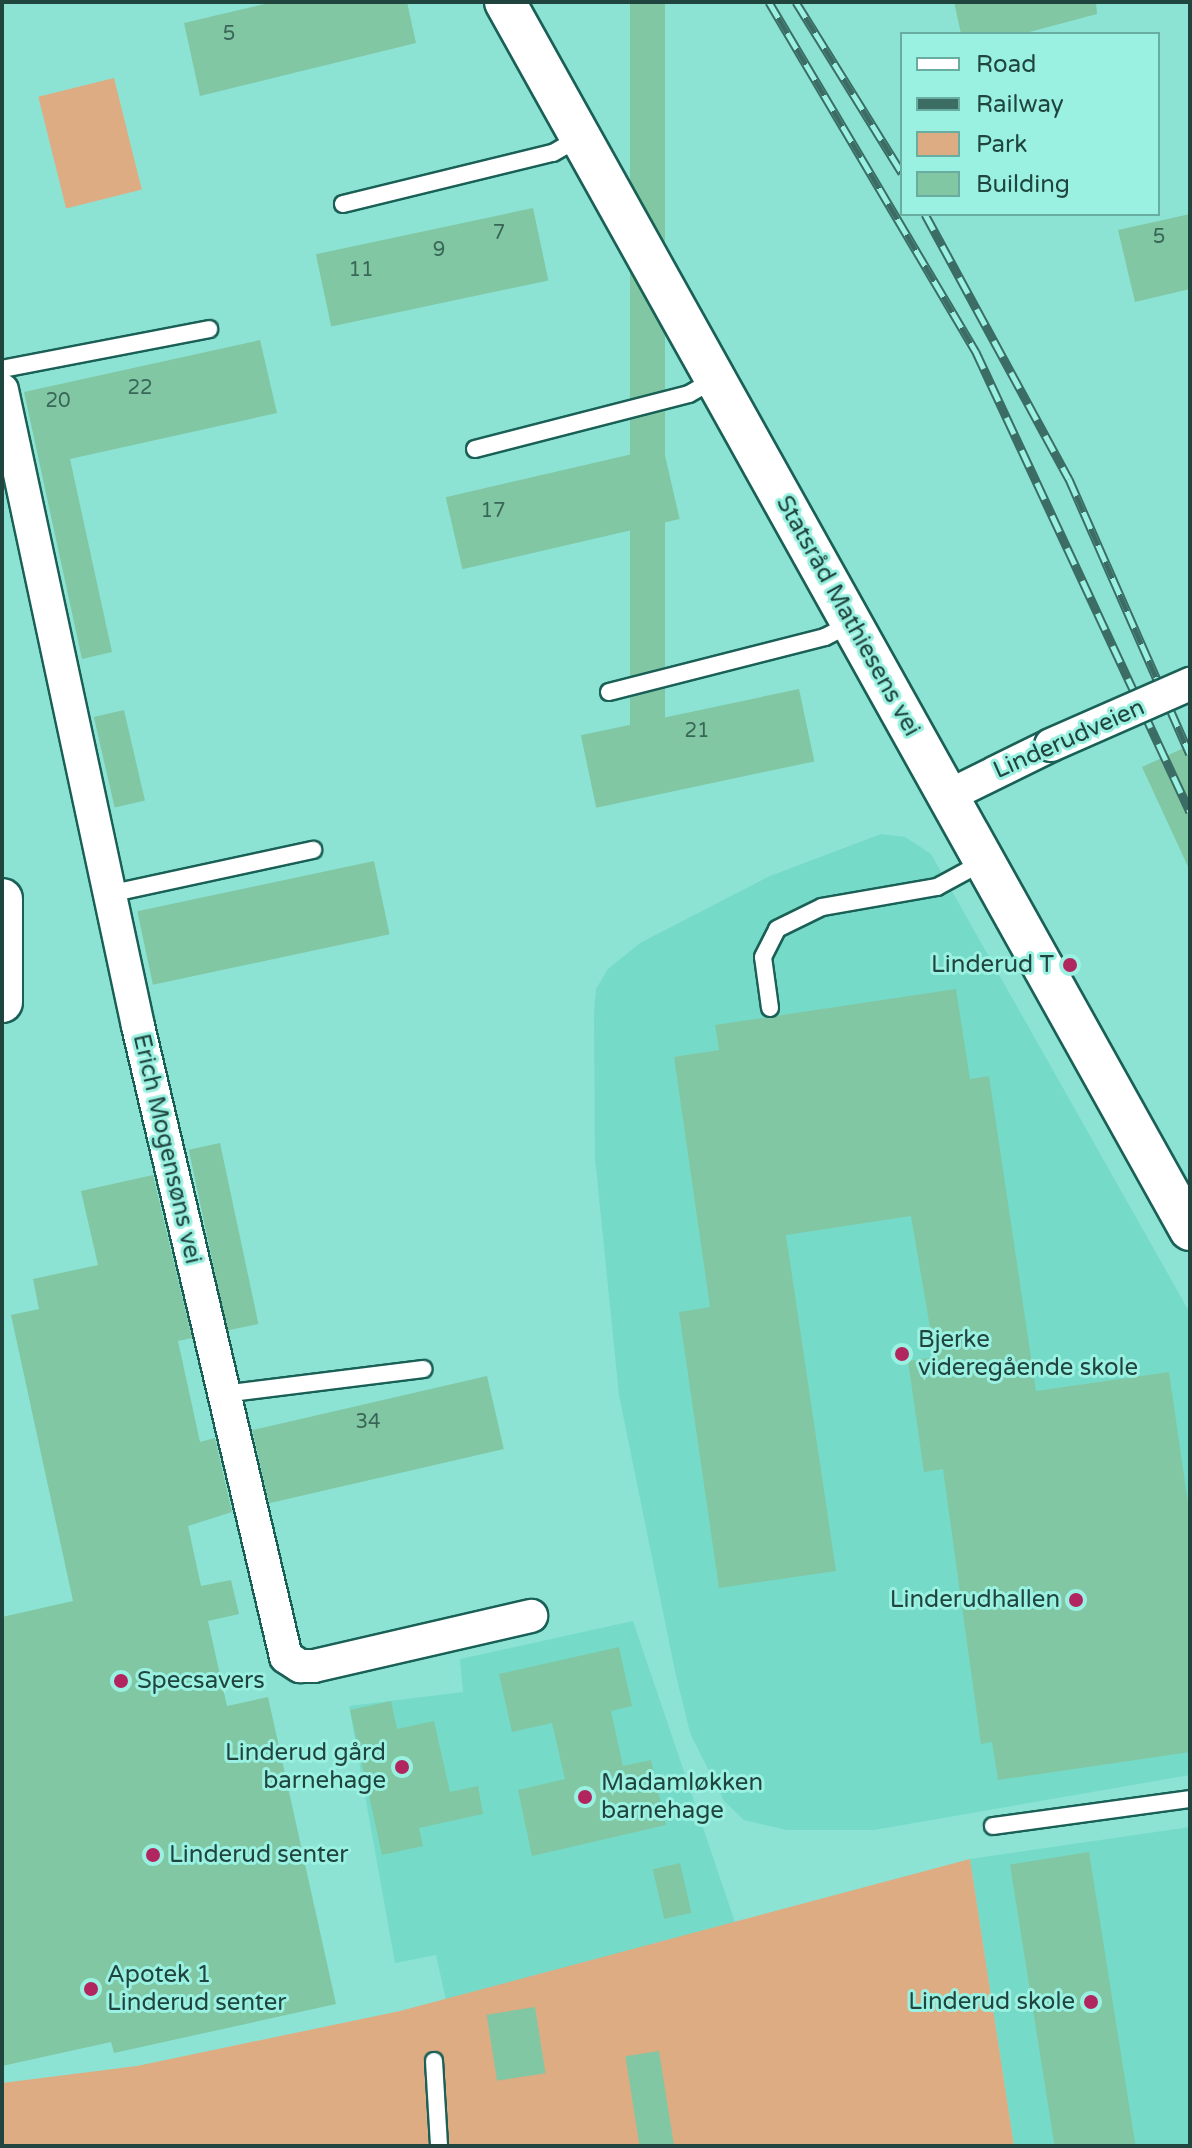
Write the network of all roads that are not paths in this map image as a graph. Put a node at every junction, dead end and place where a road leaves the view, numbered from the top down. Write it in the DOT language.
graph roads {
  1 [pos="505,2"];
  2 [pos="581,137"];
  3 [pos="343,204"];
  4 [pos="209,329"];
  5 [pos="2,369"];
  6 [pos="716,379"];
  7 [pos="2,390"];
  8 [pos="475,449"];
  9 [pos="852,623"];
  10 [pos="1190,684"];
  11 [pos="609,692"];
  12 [pos="948,796"];
  13 [pos="313,850"];
  14 [pos="985,861"];
  15 [pos="109,894"];
  16 [pos="2,899"];
  17 [pos="2,1002"];
  18 [pos="770,1008"];
  19 [pos="1190,1230"];
  20 [pos="423,1369"];
  21 [pos="223,1394"];
  22 [pos="531,1616"];
  23 [pos="1190,1799"];
  24 [pos="993,1826"];
  25 [pos="434,2061"];
  26 [pos="439,2146"];
  1 -- 2 [label="street, Statsråd Mathiesens vei"];
  2 -- 3 [label="lane"];
  2 -- 6 [label="street, Statsråd Mathiesens vei"];
  4 -- 5 [label="lane"];
  6 -- 8 [label="lane"];
  6 -- 9 [label="street, Statsråd Mathiesens vei"];
  7 -- 15 [label="street, Erich Mogensøns vei"];
  9 -- 11 [label="lane"];
  9 -- 12 [label="street, Statsråd Mathiesens vei"];
  10 -- 12 [label="street, Linderudveien, bridge"];
  12 -- 14 [label="street, Statsråd Mathiesens vei"];
  13 -- 15 [label="lane"];
  14 -- 18 [label="lane"];
  14 -- 19 [label="street, Statsråd Mathiesens vei"];
  15 -- 21 [label="street, Erich Mogensøns vei"];
  16 -- 17 [label="street"];
  20 -- 21 [label="lane"];
  21 -- 22 [label="street, Erich Mogensøns vei"];
  23 -- 24 [label="lane"];
  25 -- 26 [label="lane"];
}
